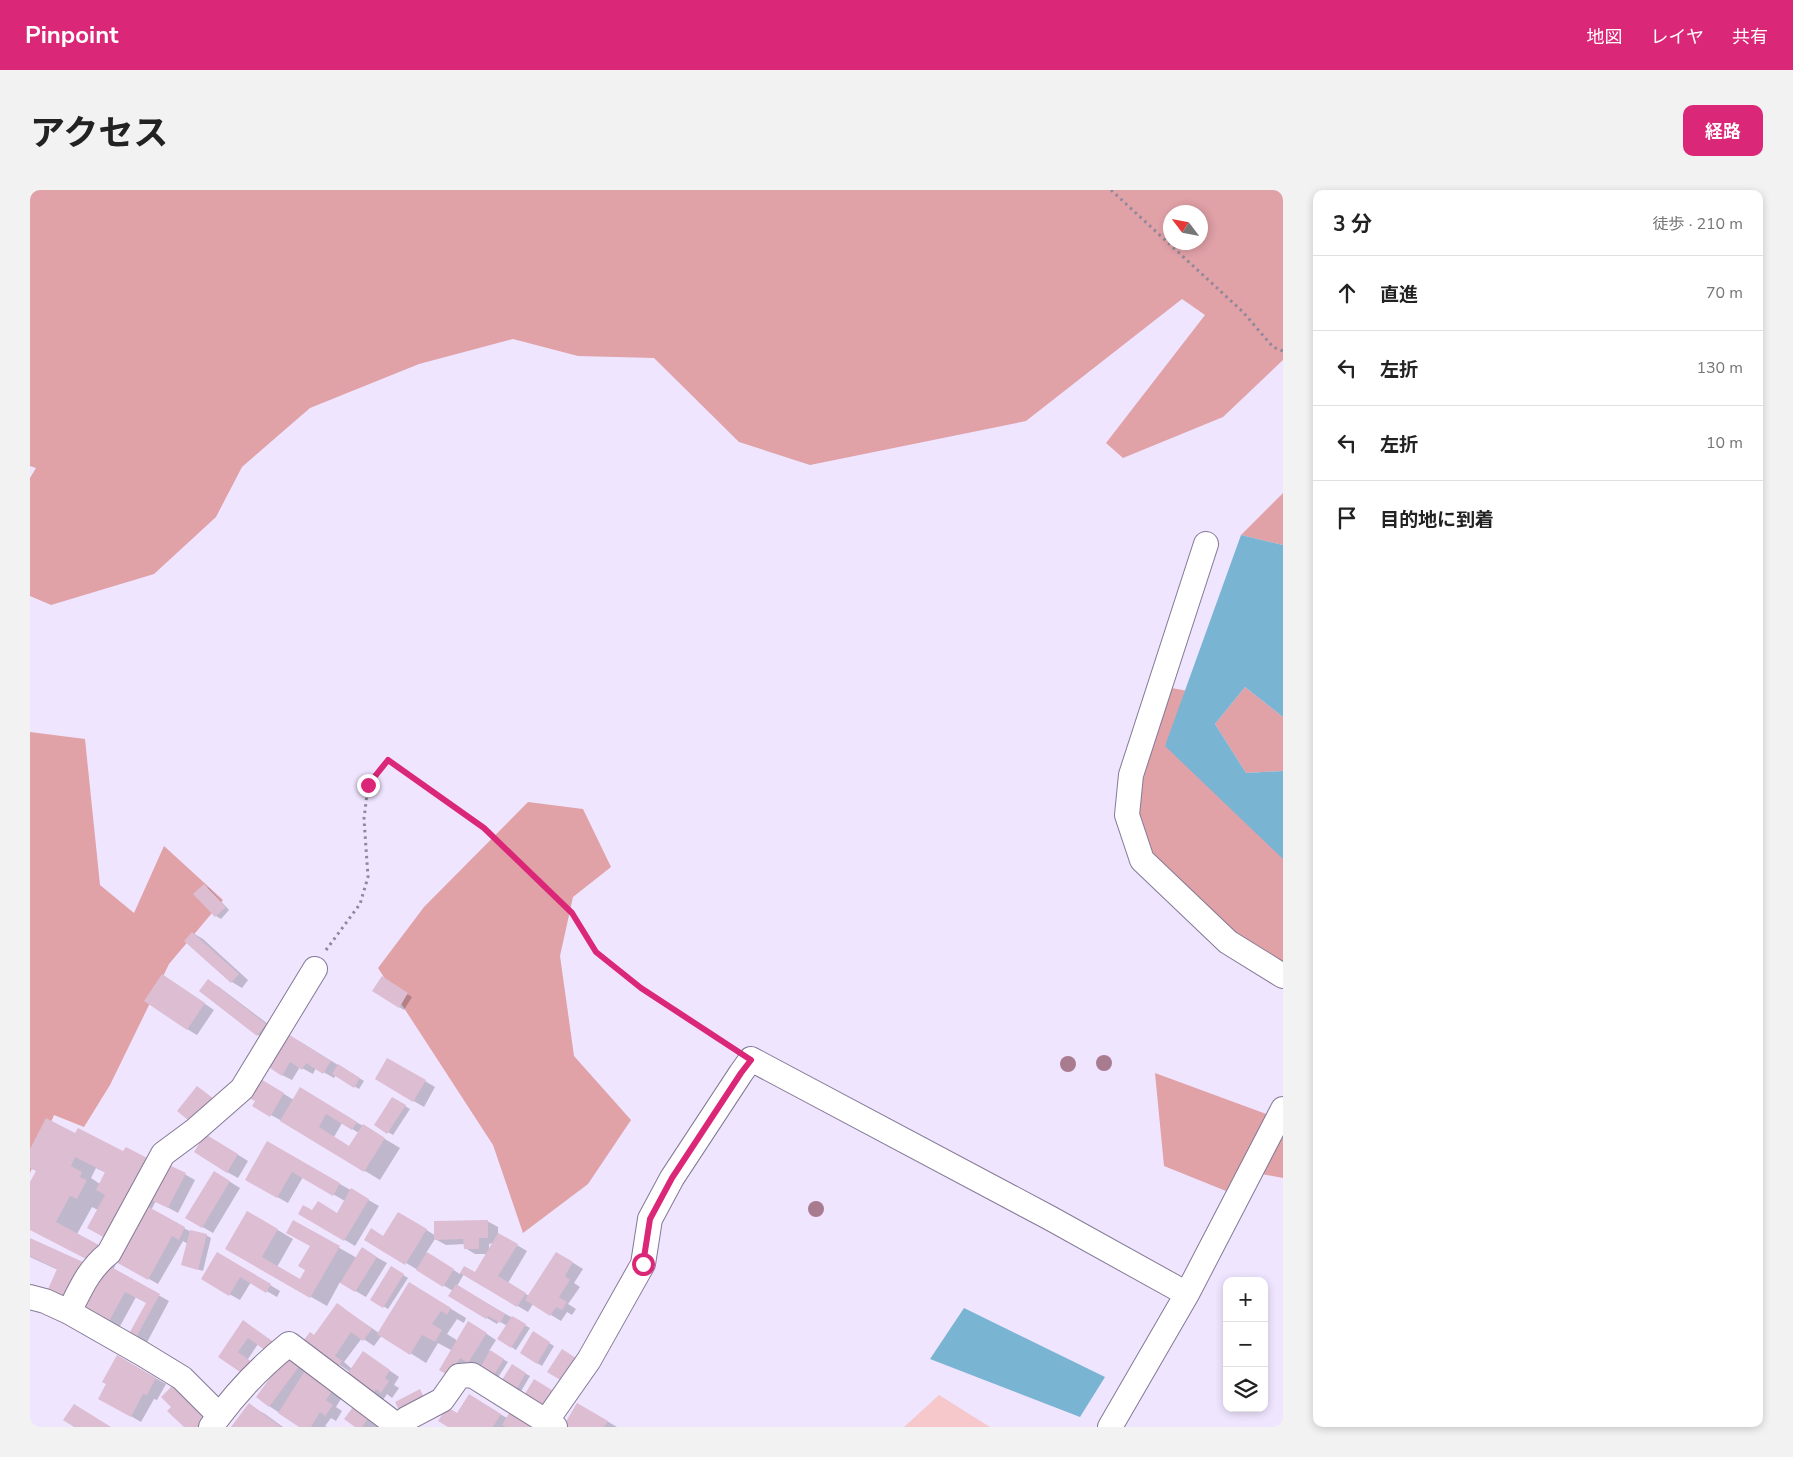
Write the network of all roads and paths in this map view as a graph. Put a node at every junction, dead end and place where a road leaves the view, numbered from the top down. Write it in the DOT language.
graph roads {
  1 [pos="1111,190"];
  2 [pos="1283,351"];
  3 [pos="1206,544"];
  4 [pos="315,969"];
  5 [pos="1283,976"];
  6 [pos="751,1060"];
  7 [pos="1283,1109"];
  8 [pos="1187,1294"];
  9 [pos="30,1297"];
  10 [pos="69,1312"];
  11 [pos="215,1421"];
  12 [pos="551,1424"];
  13 [pos="400,1427"];
  14 [pos="1110,1427"];
  1 -- 2 [label="path"];
  3 -- 5 [label="street"];
  4 -- 6 [label="path"];
  4 -- 10 [label="street"];
  6 -- 8 [label="street"];
  6 -- 12 [label="street"];
  7 -- 8 [label="street"];
  8 -- 14 [label="street"];
  9 -- 10 [label="street"];
  10 -- 11 [label="street"];
  11 -- 13 [label="street"];
  12 -- 13 [label="street"];
}
